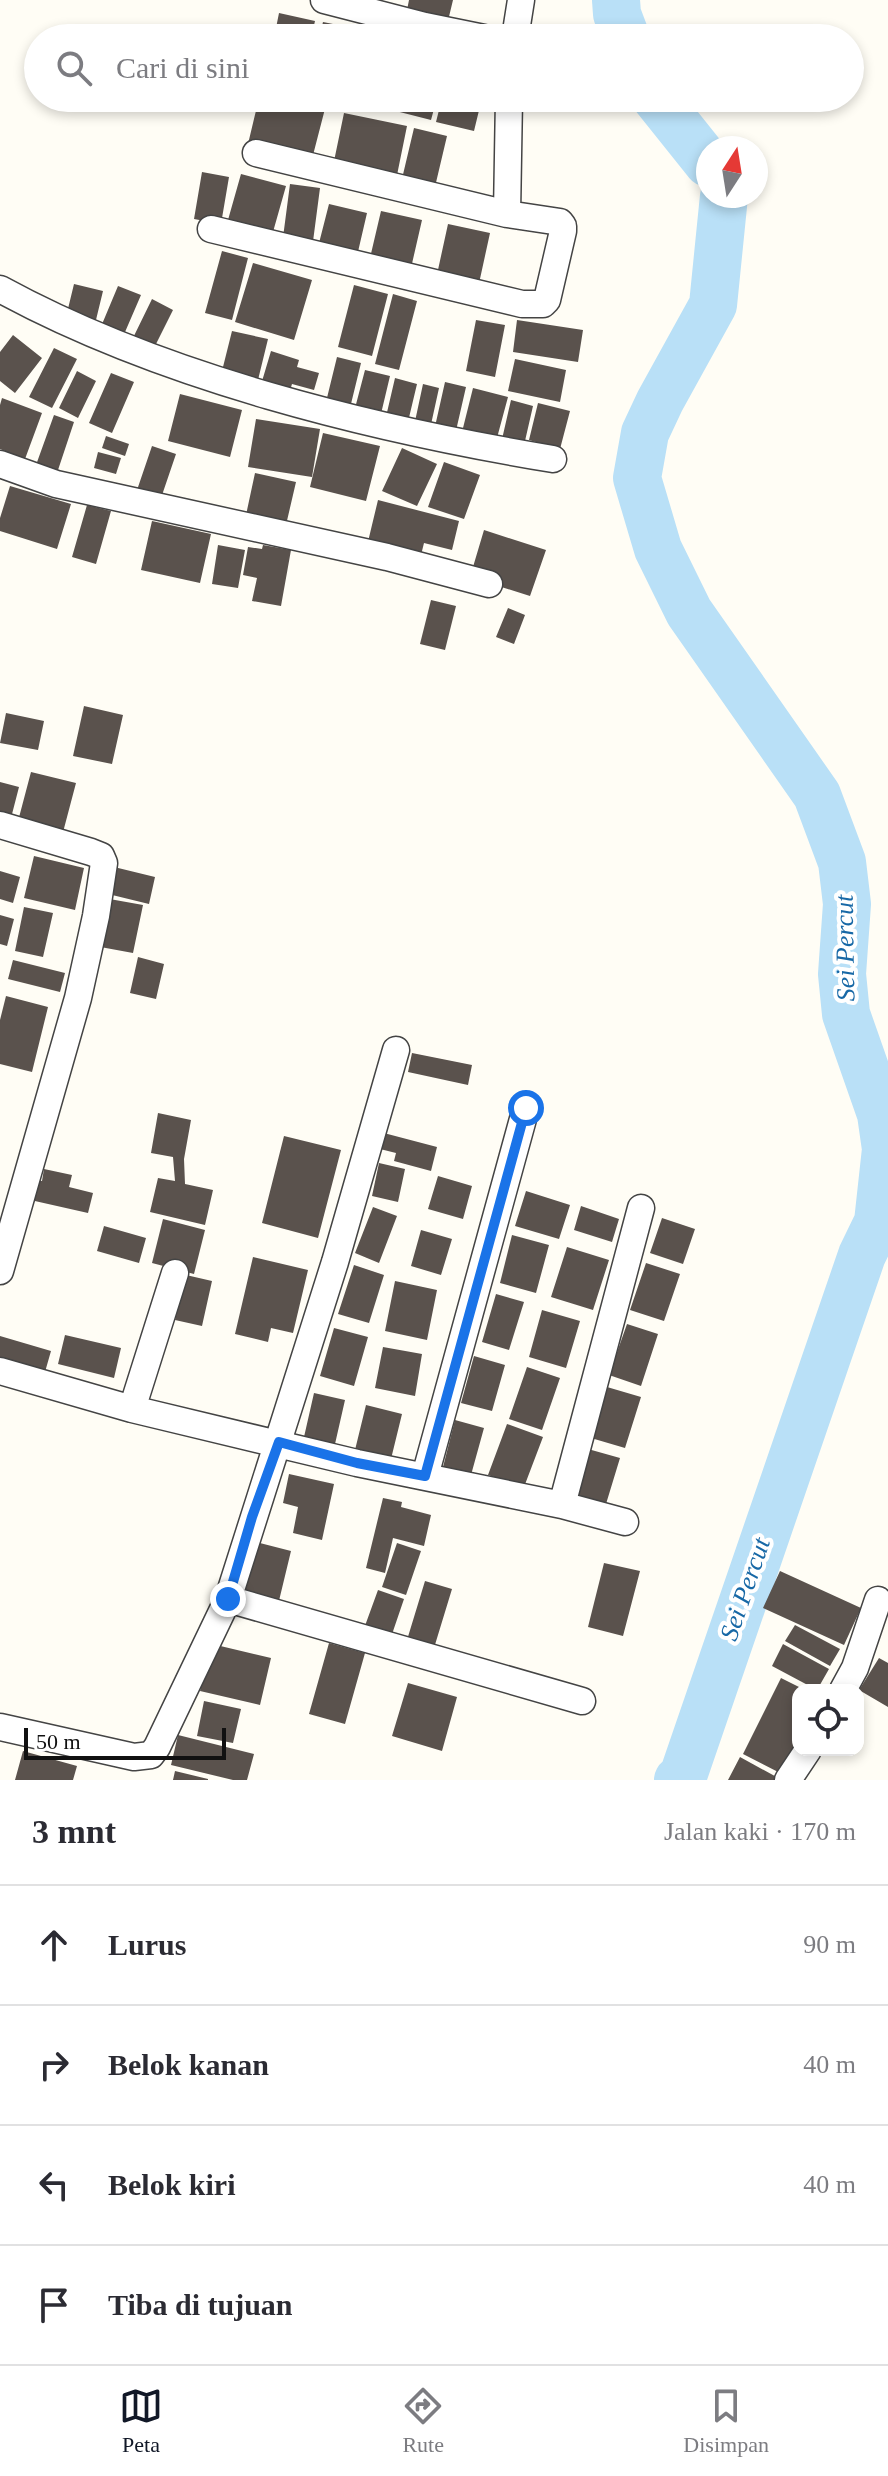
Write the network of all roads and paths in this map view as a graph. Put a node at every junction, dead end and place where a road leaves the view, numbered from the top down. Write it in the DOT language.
graph roads {
  1 [pos="324,0"];
  2 [pos="521,0"];
  3 [pos="417,24"];
  4 [pos="517,24"];
  5 [pos="509,112"];
  6 [pos="256,153"];
  7 [pos="507,214"];
  8 [pos="211,229"];
  9 [pos="0,289"];
  10 [pos="553,459"];
  11 [pos="0,464"];
  12 [pos="489,584"];
  13 [pos="0,825"];
  14 [pos="396,1050"];
  15 [pos="526,1108"];
  16 [pos="641,1208"];
  17 [pos="0,1271"];
  18 [pos="175,1273"];
  19 [pos="0,1371"];
  20 [pos="132,1409"];
  21 [pos="279,1442"];
  22 [pos="425,1476"];
  23 [pos="562,1505"];
  24 [pos="625,1522"];
  25 [pos="228,1599"];
  26 [pos="878,1600"];
  27 [pos="846,1684"];
  28 [pos="582,1701"];
  29 [pos="0,1727"];
  30 [pos="804,1756"];
  31 [pos="788,1780"];
  1 -- 3 [label="street"];
  2 -- 4 [label="street"];
  5 -- 7 [label="street"];
  6 -- 7 [label="street"];
  7 -- 8 [label="street"];
  9 -- 10 [label="street"];
  11 -- 12 [label="street"];
  13 -- 17 [label="street"];
  14 -- 21 [label="street"];
  15 -- 22 [label="street"];
  16 -- 23 [label="street"];
  18 -- 20 [label="street"];
  19 -- 20 [label="street"];
  20 -- 21 [label="street"];
  21 -- 22 [label="street"];
  21 -- 25 [label="street"];
  22 -- 23 [label="street"];
  23 -- 24 [label="street"];
  25 -- 28 [label="street"];
  25 -- 29 [label="street"];
  26 -- 27 [label="street"];
  30 -- 31 [label="street"];
}
